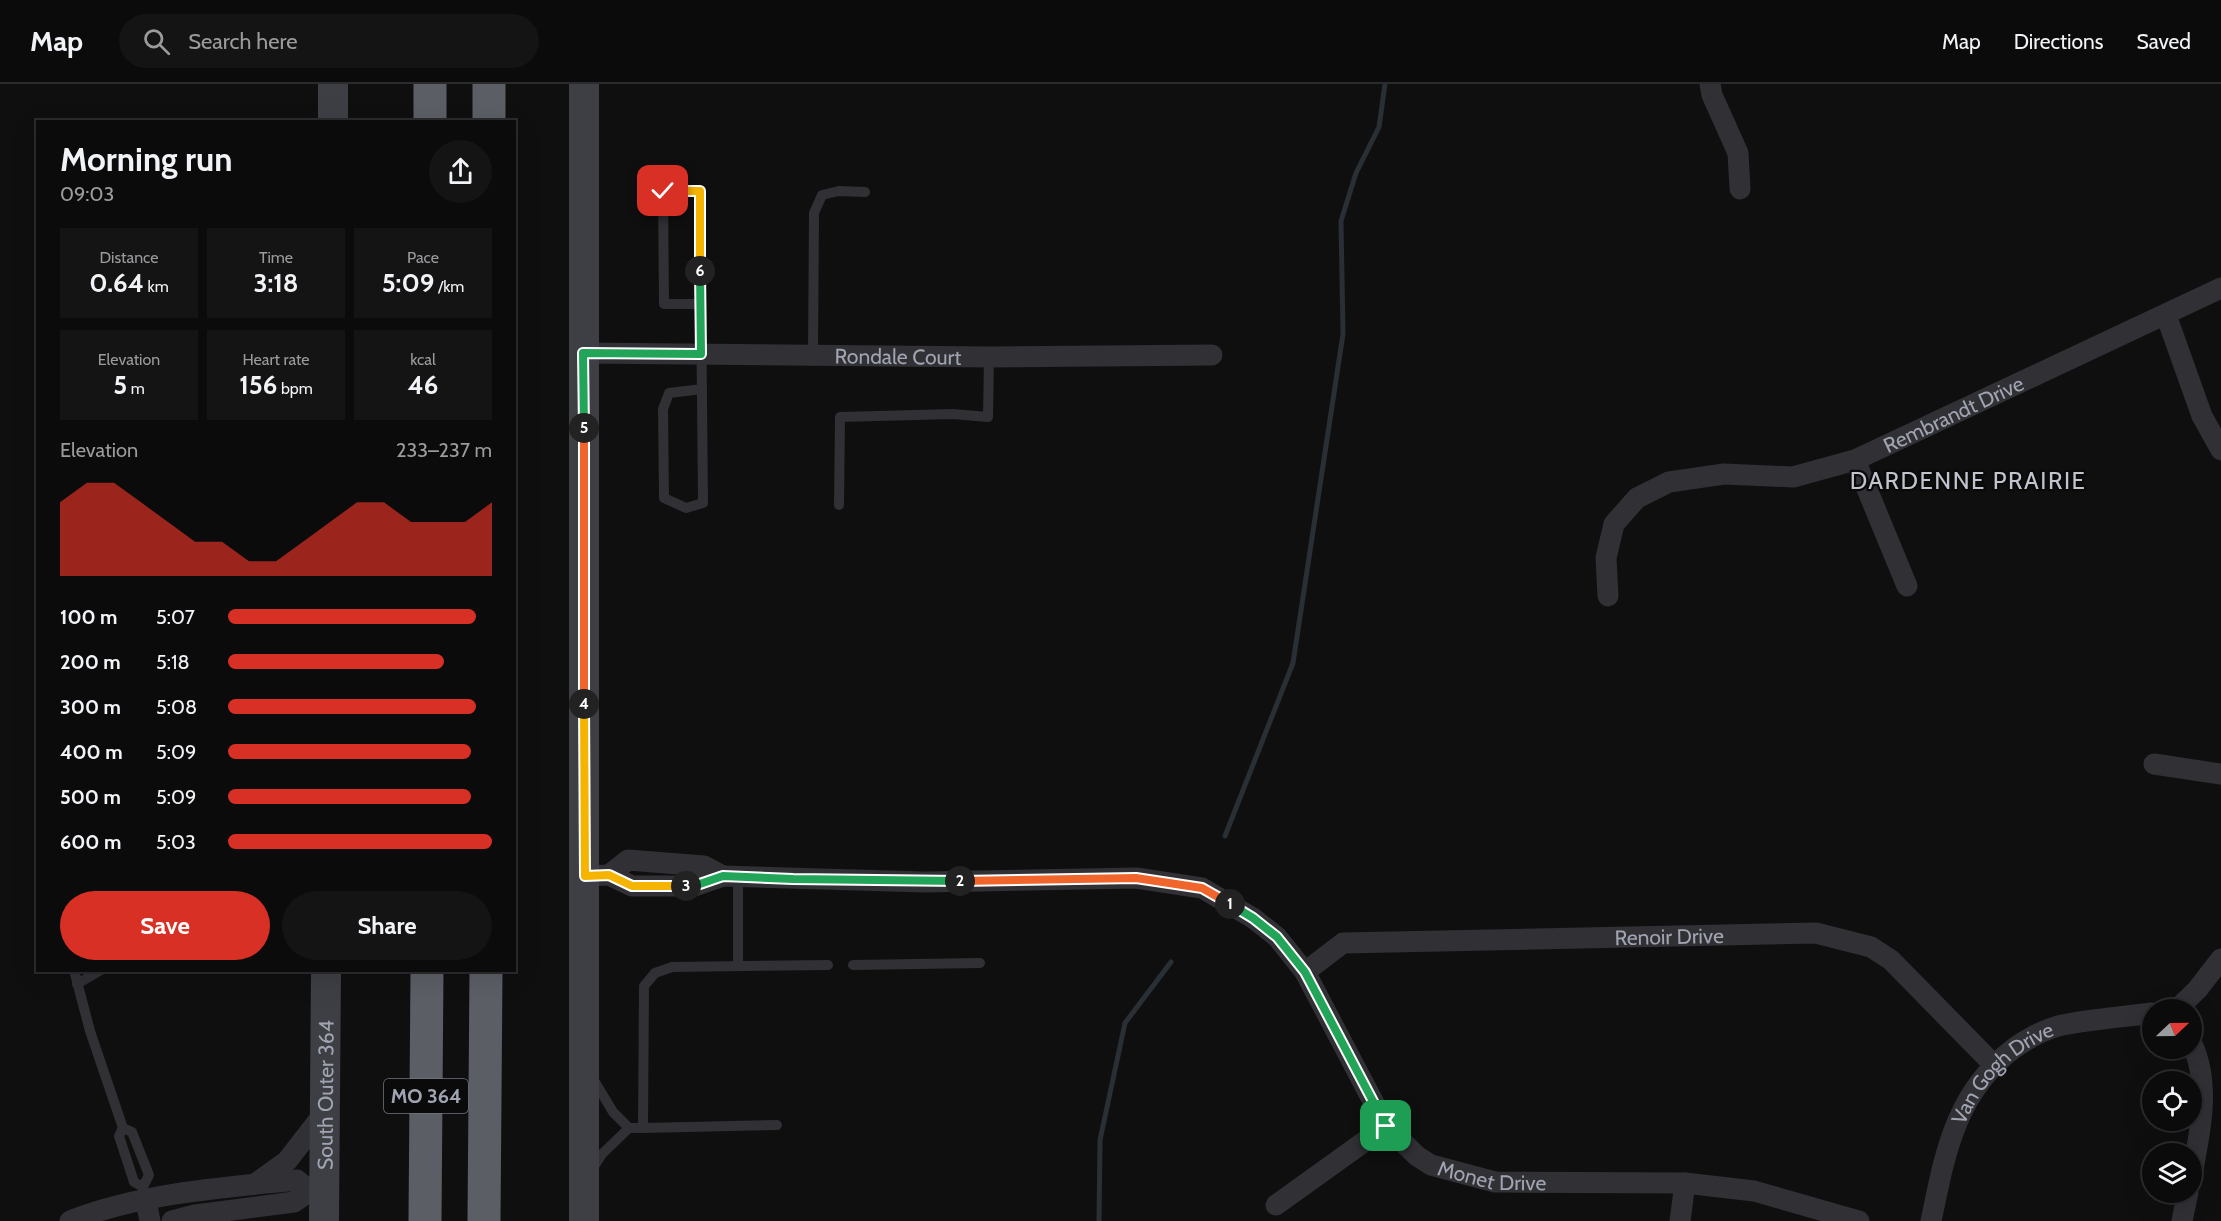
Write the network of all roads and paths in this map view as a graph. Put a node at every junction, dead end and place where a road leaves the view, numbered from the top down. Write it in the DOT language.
graph roads {
  1 [pos="333,84"];
  2 [pos="430,84"];
  3 [pos="489,84"];
  4 [pos="585,84"];
  5 [pos="1710,84"];
  6 [pos="333,120"];
  7 [pos="430,120"];
  8 [pos="489,120"];
  9 [pos="1740,189"];
  10 [pos="865,192"];
  11 [pos="2221,288"];
  12 [pos="700,304"];
  13 [pos="2166,315"];
  14 [pos="583,353"];
  15 [pos="701,354"];
  16 [pos="813,355"];
  17 [pos="1212,355"];
  18 [pos="989,357"];
  19 [pos="702,389"];
  20 [pos="2221,450"];
  21 [pos="1856,460"];
  22 [pos="839,505"];
  23 [pos="1906,586"];
  24 [pos="1608,596"];
  25 [pos="2154,764"];
  26 [pos="2221,774"];
  27 [pos="597,876"];
  28 [pos="730,876"];
  29 [pos="2221,959"];
  30 [pos="980,963"];
  31 [pos="828,965"];
  32 [pos="853,965"];
  33 [pos="738,966"];
  34 [pos="74,972"];
  35 [pos="98,972"];
  36 [pos="326,972"];
  37 [pos="427,972"];
  38 [pos="486,972"];
  39 [pos="1305,972"];
  40 [pos="77,984"];
  41 [pos="2188,999"];
  42 [pos="2142,1014"];
  43 [pos="2197,1059"];
  44 [pos="584,1063"];
  45 [pos="1993,1064"];
  46 [pos="325,1112"];
  47 [pos="777,1125"];
  48 [pos="1386,1126"];
  49 [pos="123,1128"];
  50 [pos="629,1128"];
  51 [pos="643,1128"];
  52 [pos="2198,1143"];
  53 [pos="584,1181"];
  54 [pos="1685,1183"];
  55 [pos="254,1184"];
  56 [pos="319,1202"];
  57 [pos="146,1203"];
  58 [pos="2186,1203"];
  59 [pos="1276,1205"];
  60 [pos="260,1207"];
  61 [pos="70,1221"];
  62 [pos="172,1221"];
  63 [pos="280,1221"];
  64 [pos="425,1221"];
  65 [pos="484,1221"];
  66 [pos="584,1221"];
  67 [pos="1680,1221"];
  68 [pos="1859,1221"];
  69 [pos="1931,1221"];
  70 [pos="2182,1221"];
  1 -- 6 [label="main road"];
  2 -- 7 [label="highway"];
  3 -- 8 [label="highway"];
  4 -- 14 [label="main road"];
  5 -- 9 [label="street"];
  10 -- 16 [label="lane"];
  11 -- 13 [label="street, Rembrandt Drive"];
  12 -- 12 [label="lane"];
  12 -- 15 [label="lane"];
  13 -- 20 [label="street"];
  13 -- 21 [label="street, Rembrandt Drive"];
  14 -- 15 [label="street, Rondale Court"];
  14 -- 27 [label="main road"];
  15 -- 16 [label="street, Rondale Court"];
  15 -- 19 [label="lane"];
  16 -- 18 [label="street, Rondale Court"];
  17 -- 18 [label="street, Rondale Court"];
  18 -- 22 [label="lane"];
  19 -- 19 [label="lane"];
  21 -- 23 [label="street"];
  21 -- 24 [label="street, Rembrandt Drive"];
  25 -- 26 [label="street"];
  27 -- 28 [label="street, Monet Drive"];
  27 -- 44 [label="main road"];
  28 -- 33 [label="lane"];
  28 -- 39 [label="street, Monet Drive"];
  29 -- 41 [label="street"];
  30 -- 32 [label="lane"];
  31 -- 33 [label="lane"];
  33 -- 51 [label="lane"];
  34 -- 40 [label="lane"];
  35 -- 40 [label="lane"];
  36 -- 46 [label="main road, South Outer 364"];
  37 -- 64 [label="highway, MO 364"];
  38 -- 65 [label="highway, MO 364"];
  39 -- 45 [label="street, Renoir Drive"];
  39 -- 48 [label="street, Monet Drive"];
  40 -- 49 [label="lane"];
  42 -- 45 [label="street, Van Gogh Drive"];
  43 -- 52 [label="street"];
  44 -- 50 [label="lane"];
  44 -- 53 [label="main road"];
  45 -- 69 [label="street, Van Gogh Drive"];
  46 -- 55 [label="street"];
  46 -- 56 [label="main road, South Outer 364"];
  47 -- 51 [label="lane"];
  48 -- 54 [label="street, Monet Drive"];
  48 -- 59 [label="street"];
  49 -- 57 [label="lane"];
  49 -- 57 [label="lane"];
  50 -- 51 [label="lane"];
  50 -- 53 [label="lane"];
  53 -- 66 [label="main road"];
  54 -- 67 [label="street"];
  54 -- 68 [label="street, Monet Drive"];
  55 -- 56 [label="street"];
  55 -- 57 [label="street"];
  56 -- 60 [label="street"];
  57 -- 61 [label="street"];
  58 -- 70 [label="street"];
  60 -- 62 [label="street"];
  60 -- 63 [label="street"];
}
